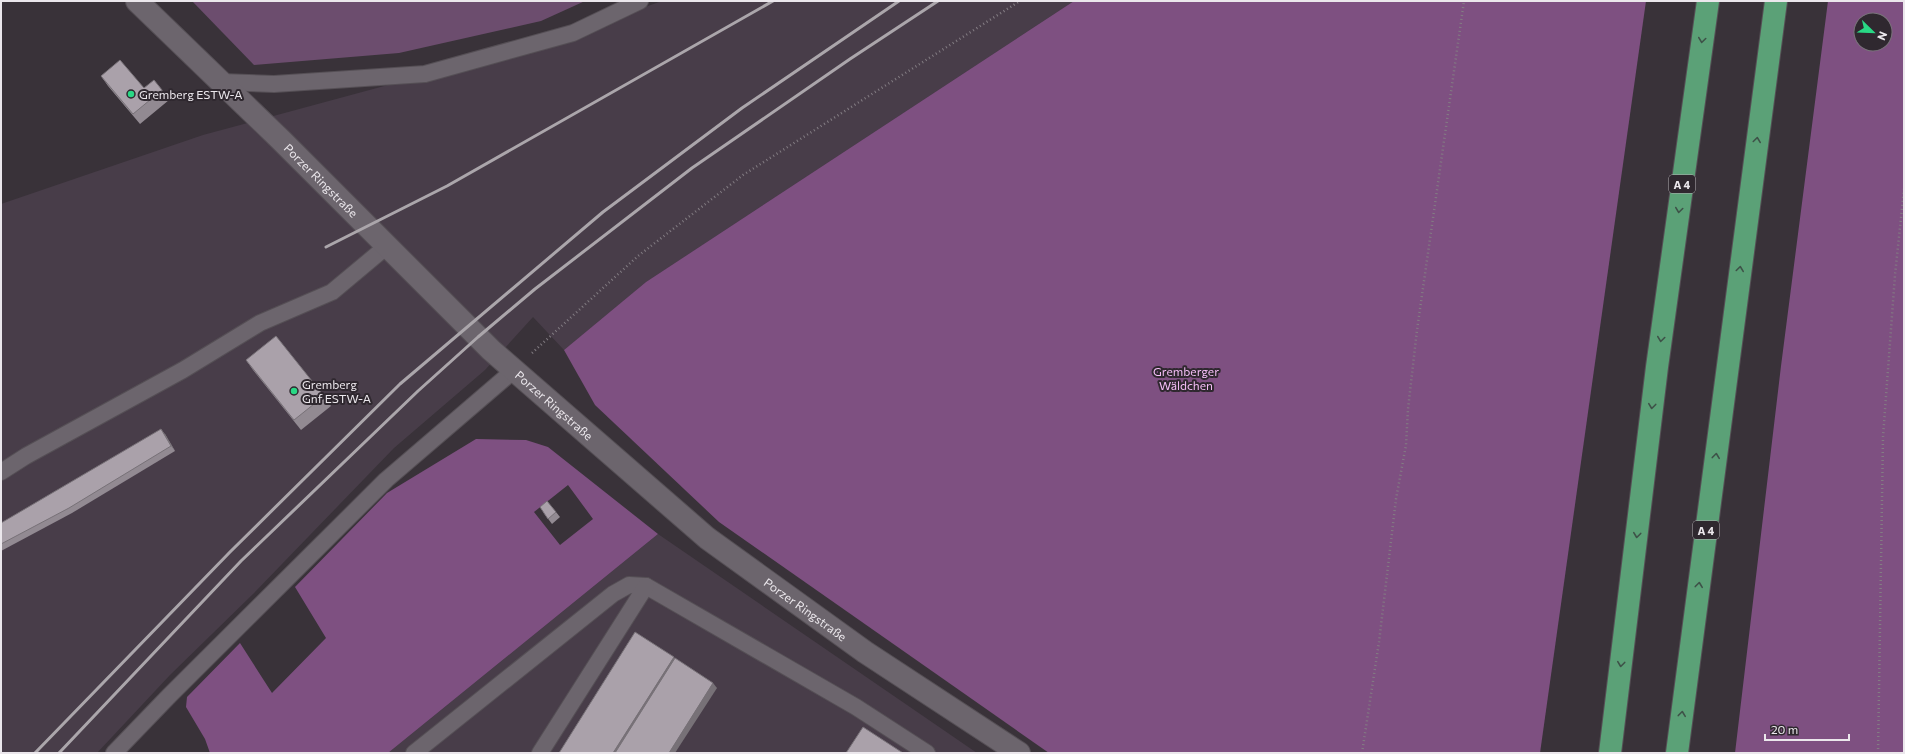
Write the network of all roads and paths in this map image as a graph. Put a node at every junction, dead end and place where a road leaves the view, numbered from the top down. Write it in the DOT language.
graph roads {
  1 [pos="137,1"];
  2 [pos="640,1"];
  3 [pos="1020,1"];
  4 [pos="1464,1"];
  5 [pos="1708,1"];
  6 [pos="1776,1"];
  7 [pos="221,82"];
  8 [pos="1904,189"];
  9 [pos="387,246"];
  10 [pos="513,371"];
  11 [pos="1,472"];
  12 [pos="646,586"];
  13 [pos="114,753"];
  14 [pos="414,753"];
  15 [pos="540,753"];
  16 [pos="927,753"];
  17 [pos="1019,753"];
  18 [pos="1362,753"];
  19 [pos="1610,753"];
  20 [pos="1677,753"];
  21 [pos="1878,753"];
  1 -- 7 [label="street, Porzer Ringstraße"];
  2 -- 7 [label="lane"];
  3 -- 10 [label="path"];
  4 -- 18 [label="path"];
  5 -- 19 [label="highway, A 4, one-way"];
  20 -- 6 [label="highway, A 4, one-way"];
  7 -- 9 [label="street, Porzer Ringstraße"];
  8 -- 21 [label="path"];
  9 -- 10 [label="street, Porzer Ringstraße"];
  9 -- 11 [label="lane"];
  10 -- 13 [label="lane"];
  10 -- 17 [label="street, Porzer Ringstraße"];
  12 -- 14 [label="lane"];
  12 -- 15 [label="lane"];
  12 -- 16 [label="lane"];
}
